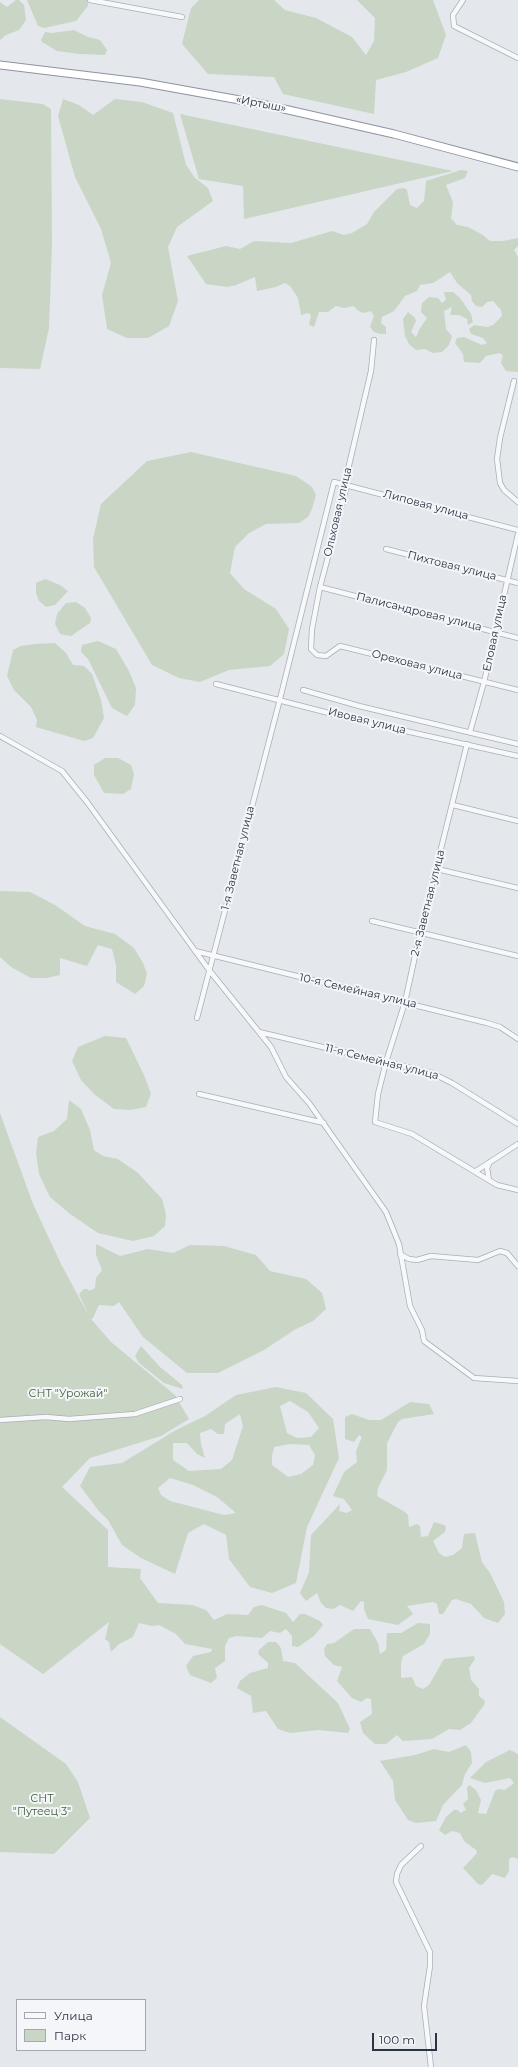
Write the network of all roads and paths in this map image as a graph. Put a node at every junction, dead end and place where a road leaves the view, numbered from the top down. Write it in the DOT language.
graph roads {
  1 [pos="90,0"];
  2 [pos="463,0"];
  3 [pos="182,17"];
  4 [pos="518,58"];
  5 [pos="0,65"];
  6 [pos="518,167"];
  7 [pos="374,340"];
  8 [pos="514,381"];
  9 [pos="334,482"];
  10 [pos="347,485"];
  11 [pos="518,502"];
  12 [pos="518,530"];
  13 [pos="518,534"];
  14 [pos="386,549"];
  15 [pos="506,580"];
  16 [pos="518,583"];
  17 [pos="320,587"];
  18 [pos="495,632"];
  19 [pos="518,638"];
  20 [pos="340,646"];
  21 [pos="484,682"];
  22 [pos="216,684"];
  23 [pos="303,690"];
  24 [pos="518,690"];
  25 [pos="280,699"];
  26 [pos="470,732"];
  27 [pos="0,736"];
  28 [pos="467,744"];
  29 [pos="518,744"];
  30 [pos="518,756"];
  31 [pos="453,805"];
  32 [pos="518,821"];
  33 [pos="436,869"];
  34 [pos="518,888"];
  35 [pos="372,921"];
  36 [pos="420,932"];
  37 [pos="195,951"];
  38 [pos="518,956"];
  39 [pos="213,957"];
  40 [pos="209,970"];
  41 [pos="404,1002"];
  42 [pos="197,1018"];
  43 [pos="259,1032"];
  44 [pos="518,1039"];
  45 [pos="386,1062"];
  46 [pos="199,1094"];
  47 [pos="324,1123"];
  48 [pos="518,1124"];
  49 [pos="518,1144"];
  50 [pos="490,1162"];
  51 [pos="476,1171"];
  52 [pos="489,1180"];
  53 [pos="518,1190"];
  54 [pos="400,1254"];
  55 [pos="518,1266"];
  56 [pos="518,1382"];
  57 [pos="180,1399"];
  58 [pos="0,1420"];
  59 [pos="421,1846"];
  60 [pos="431,2067"];
  1 -- 3 [label="street"];
  2 -- 4 [label="street"];
  5 -- 6 [label="highway, «Иртыш»"];
  7 -- 10 [label="street, Ольховая улица"];
  8 -- 11 [label="street"];
  9 -- 10 [label="street, Липовая улица"];
  9 -- 25 [label="street, 1-я Заветная улица"];
  10 -- 12 [label="street, Липовая улица"];
  10 -- 17 [label="street, Ольховая улица"];
  13 -- 15 [label="street, Еловая улица"];
  14 -- 15 [label="street, Пихтовая улица"];
  15 -- 16 [label="street, Пихтовая улица"];
  15 -- 18 [label="street, Еловая улица"];
  17 -- 18 [label="street, Палисандровая улица"];
  17 -- 20 [label="street, Ольховая улица"];
  18 -- 19 [label="street, Палисандровая улица"];
  18 -- 21 [label="street, Еловая улица"];
  20 -- 21 [label="street, Ореховая улица"];
  21 -- 24 [label="street, Ореховая улица"];
  21 -- 26 [label="street, Еловая улица"];
  22 -- 25 [label="street, Ивовая улица"];
  23 -- 26 [label="street, Ивовая улица"];
  25 -- 28 [label="street, Ивовая улица"];
  25 -- 39 [label="street, 1-я Заветная улица"];
  26 -- 29 [label="street, Ивовая улица"];
  27 -- 37 [label="street"];
  28 -- 30 [label="street, Ивовая улица"];
  28 -- 31 [label="street, 2-я Заветная улица"];
  31 -- 32 [label="street"];
  31 -- 33 [label="street, 2-я Заветная улица"];
  33 -- 34 [label="street"];
  33 -- 36 [label="street, 2-я Заветная улица"];
  35 -- 36 [label="street"];
  36 -- 38 [label="street"];
  36 -- 41 [label="street, 2-я Заветная улица"];
  37 -- 39 [label="street, 10-я Семейная улица"];
  37 -- 40 [label="street"];
  39 -- 40 [label="street, 1-я Заветная улица"];
  39 -- 41 [label="street, 10-я Семейная улица"];
  40 -- 42 [label="street, 1-я Заветная улица"];
  40 -- 43 [label="street"];
  41 -- 44 [label="street, 10-я Семейная улица"];
  41 -- 45 [label="street, 2-я Заветная улица"];
  43 -- 45 [label="street, 11-я Семейная улица"];
  43 -- 47 [label="street"];
  45 -- 48 [label="street, 11-я Семейная улица"];
  45 -- 51 [label="street, 2-я Заветная улица"];
  46 -- 47 [label="street"];
  47 -- 54 [label="street"];
  49 -- 50 [label="street"];
  50 -- 51 [label="street"];
  50 -- 52 [label="street"];
  51 -- 52 [label="street"];
  52 -- 53 [label="street"];
  54 -- 55 [label="street"];
  54 -- 56 [label="street"];
  57 -- 58 [label="street"];
  59 -- 60 [label="street"];
}
